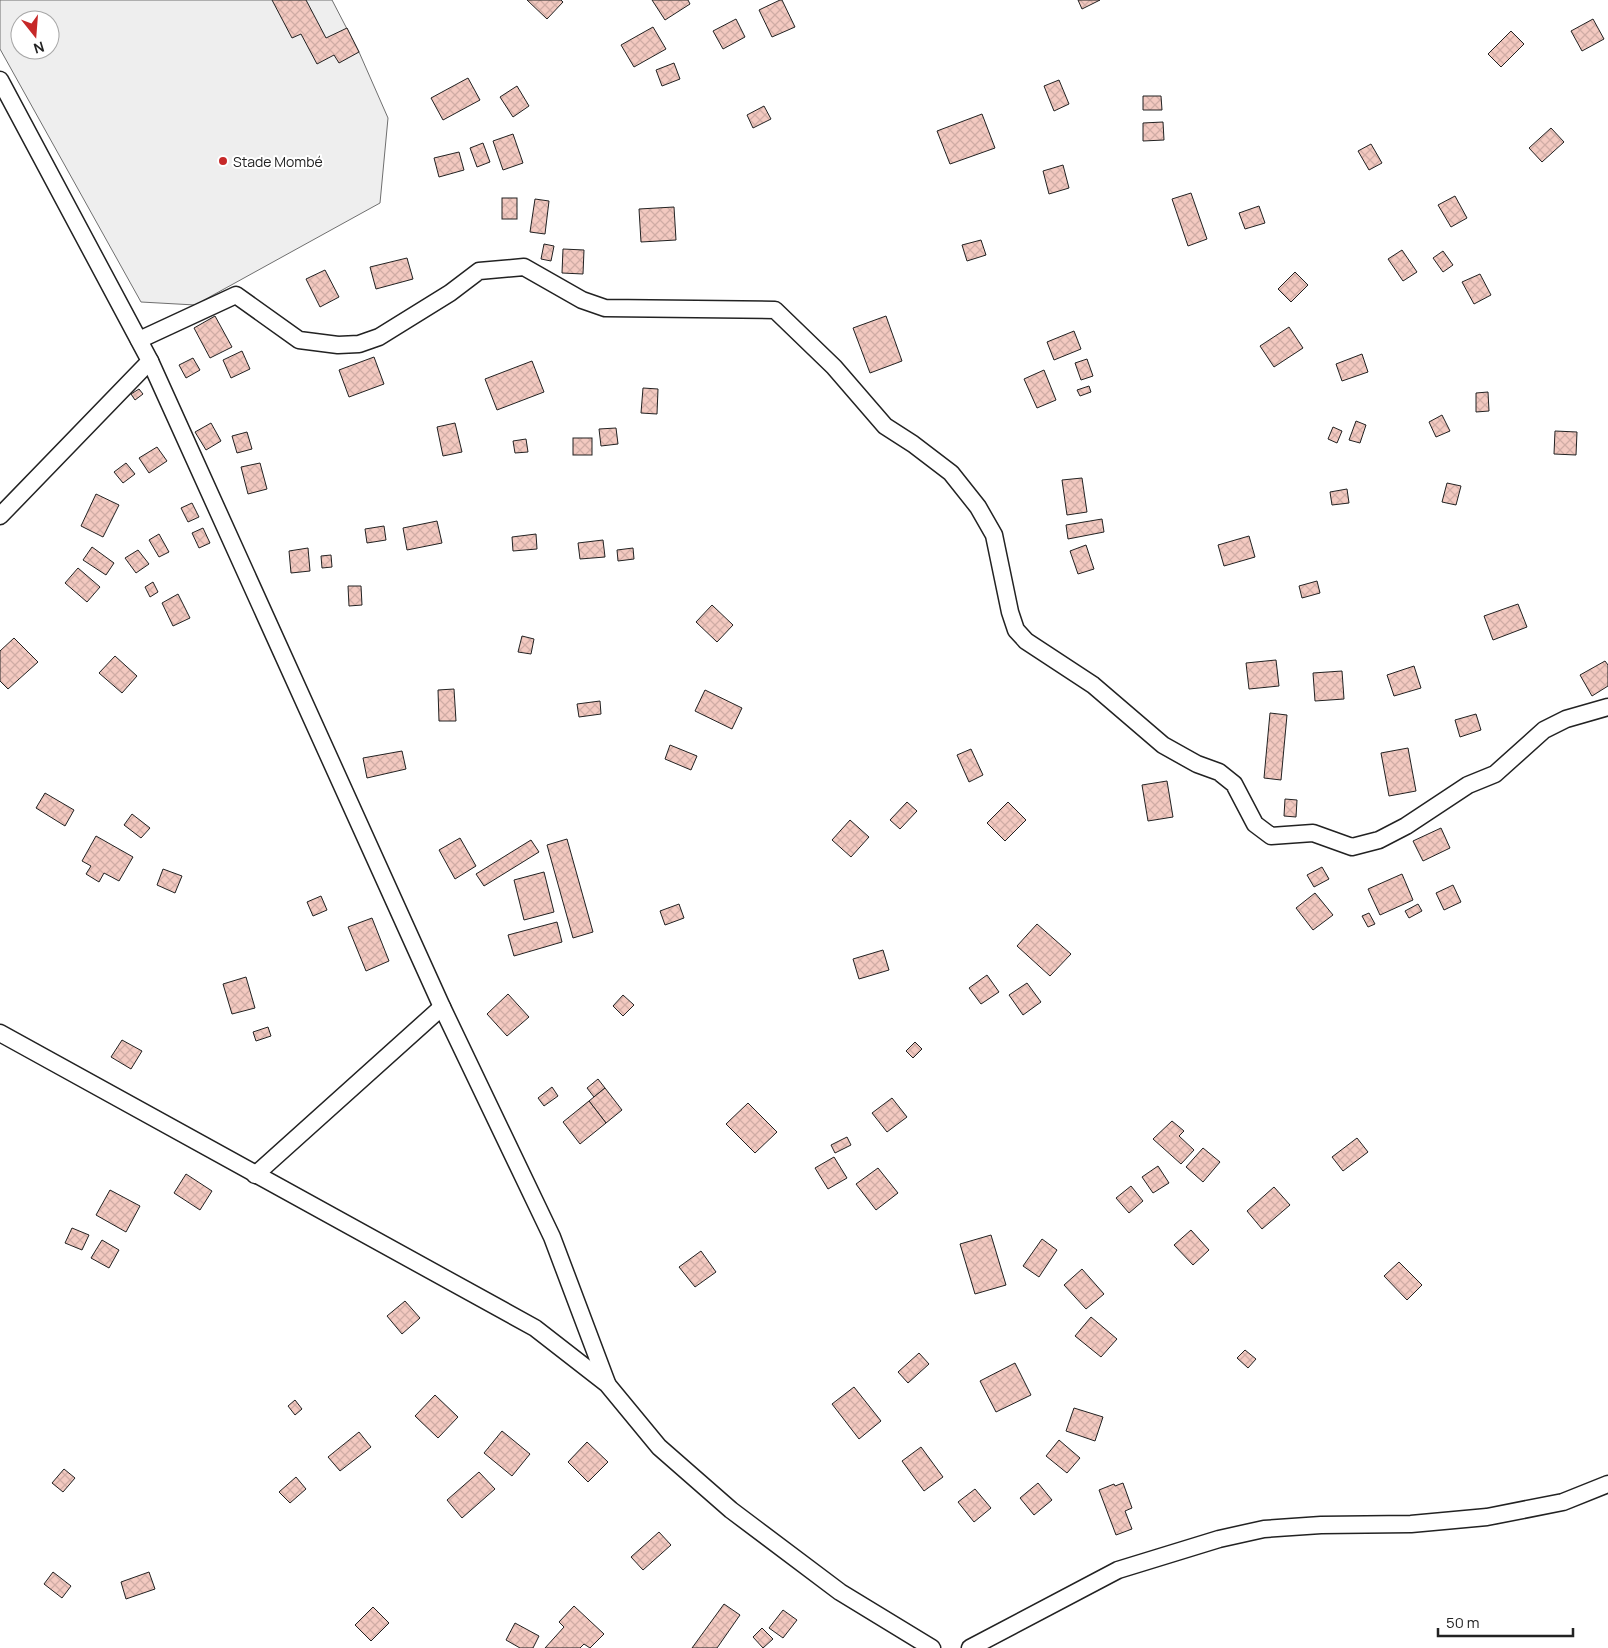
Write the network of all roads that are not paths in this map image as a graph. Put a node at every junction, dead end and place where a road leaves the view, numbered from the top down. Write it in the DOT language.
graph roads {
  1 [pos="0,80"];
  2 [pos="139,340"];
  3 [pos="150,361"];
  4 [pos="0,516"];
  5 [pos="1608,707"];
  6 [pos="442,1007"];
  7 [pos="0,1033"];
  8 [pos="255,1175"];
  9 [pos="607,1384"];
  10 [pos="1608,1484"];
  11 [pos="932,1648"];
  12 [pos="970,1648"];
  1 -- 2 [label="street"];
  2 -- 3 [label="street"];
  2 -- 5 [label="street"];
  3 -- 4 [label="street"];
  3 -- 6 [label="street"];
  6 -- 8 [label="street"];
  6 -- 9 [label="street"];
  7 -- 8 [label="street"];
  8 -- 9 [label="street"];
  9 -- 11 [label="street"];
  10 -- 12 [label="street"];
}
